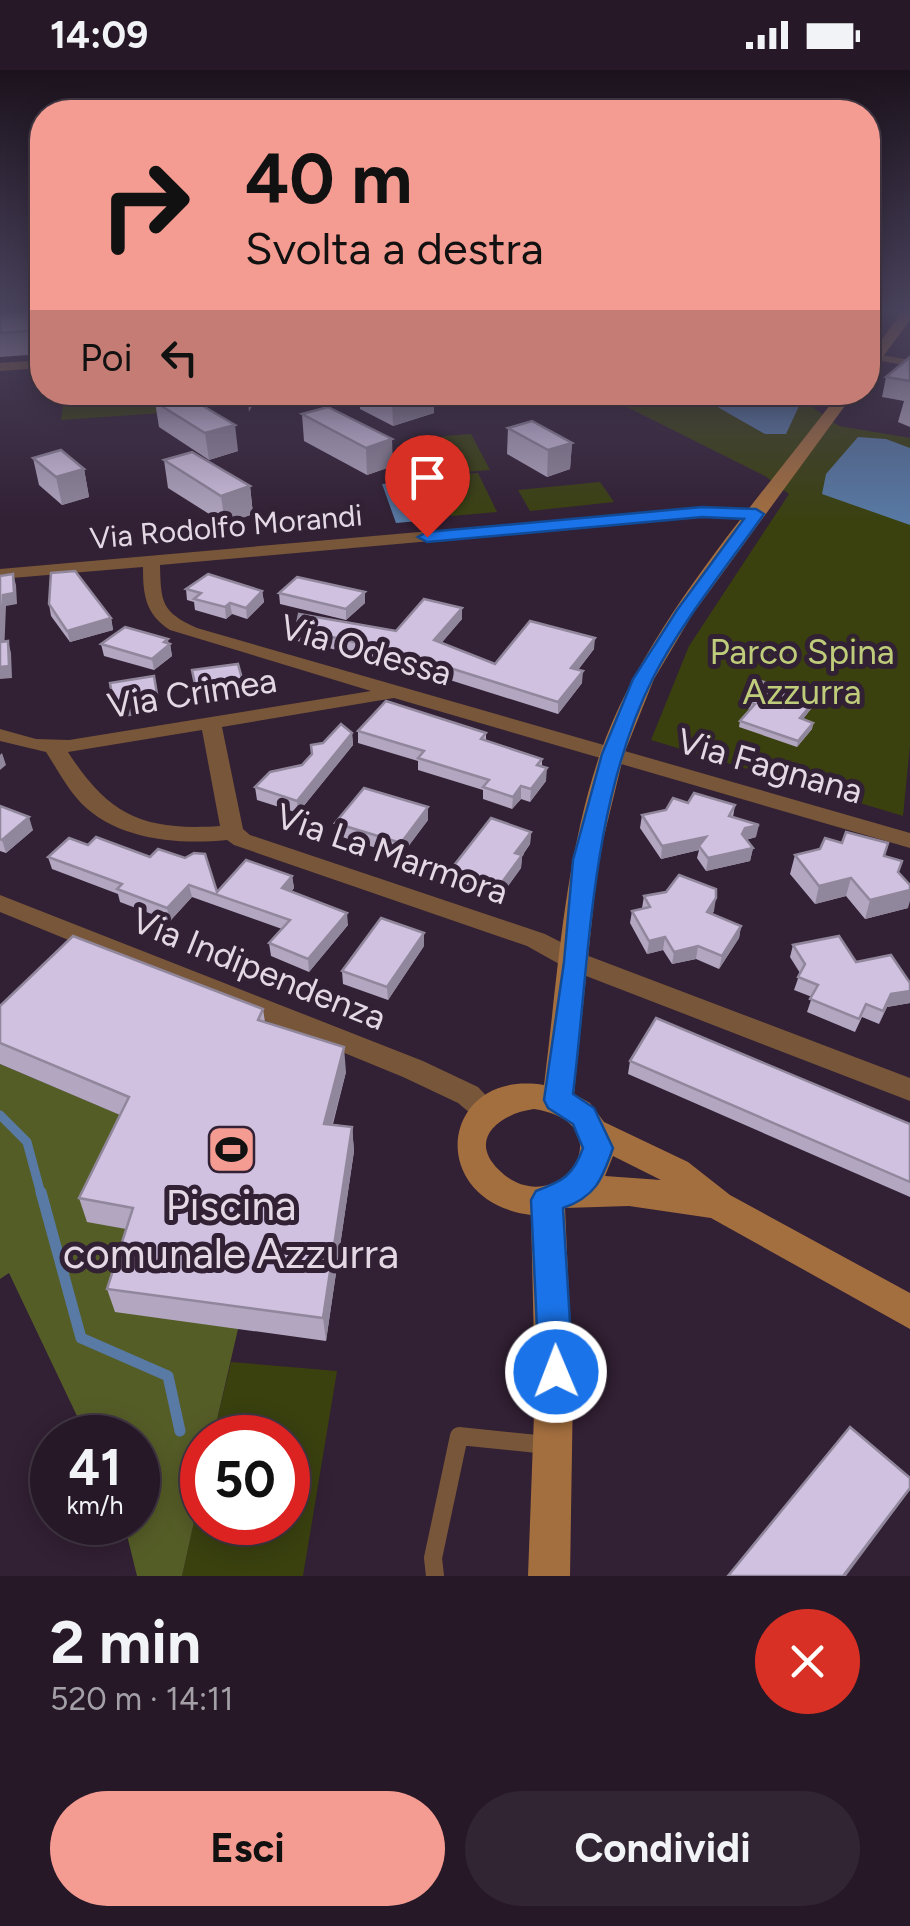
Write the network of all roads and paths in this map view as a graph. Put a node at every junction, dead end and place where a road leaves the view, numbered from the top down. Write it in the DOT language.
graph roads {
  1 [pos="838,405"];
  2 [pos="756,514"];
  3 [pos="151,561"];
  4 [pos="0,574"];
  5 [pos="395,693"];
  6 [pos="211,723"];
  7 [pos="0,735"];
  8 [pos="53,746"];
  9 [pos="612,754"];
  10 [pos="232,832"];
  11 [pos="910,841"];
  12 [pos="0,904"];
  13 [pos="577,962"];
  14 [pos="910,1090"];
  15 [pos="558,1100"];
  16 [pos="486,1110"];
  17 [pos="594,1132"];
  18 [pos="559,1196"];
  19 [pos="718,1205"];
  20 [pos="910,1312"];
  21 [pos="555,1446"];
  22 [pos="434,1576"];
  23 [pos="549,1576"];
  1 -- 2 [label="main road"];
  2 -- 3 [label="street, Via Rodolfo Morandi"];
  2 -- 9 [label="main road"];
  3 -- 4 [label="street, Via Rodolfo Morandi"];
  3 -- 5 [label="street, Via Odessa"];
  5 -- 6 [label="street, Via Crimea"];
  5 -- 9 [label="street, Via Odessa"];
  6 -- 8 [label="street, Via Crimea"];
  6 -- 10 [label="street, Via La Marmora"];
  7 -- 8 [label="street, Via Crimea"];
  8 -- 10 [label="street"];
  9 -- 11 [label="street, Via Fagnana"];
  9 -- 13 [label="main road"];
  10 -- 13 [label="street, Via La Marmora"];
  12 -- 16 [label="street, Via Indipendenza"];
  13 -- 14 [label="street, Via La Marmora"];
  13 -- 15 [label="main road"];
  15 -- 16 [label="main road"];
  15 -- 17 [label="main road"];
  16 -- 18 [label="main road"];
  17 -- 18 [label="main road"];
  17 -- 19 [label="main road"];
  18 -- 19 [label="main road"];
  18 -- 21 [label="main road"];
  19 -- 20 [label="main road"];
  21 -- 22 [label="lane"];
  21 -- 23 [label="main road"];
}
